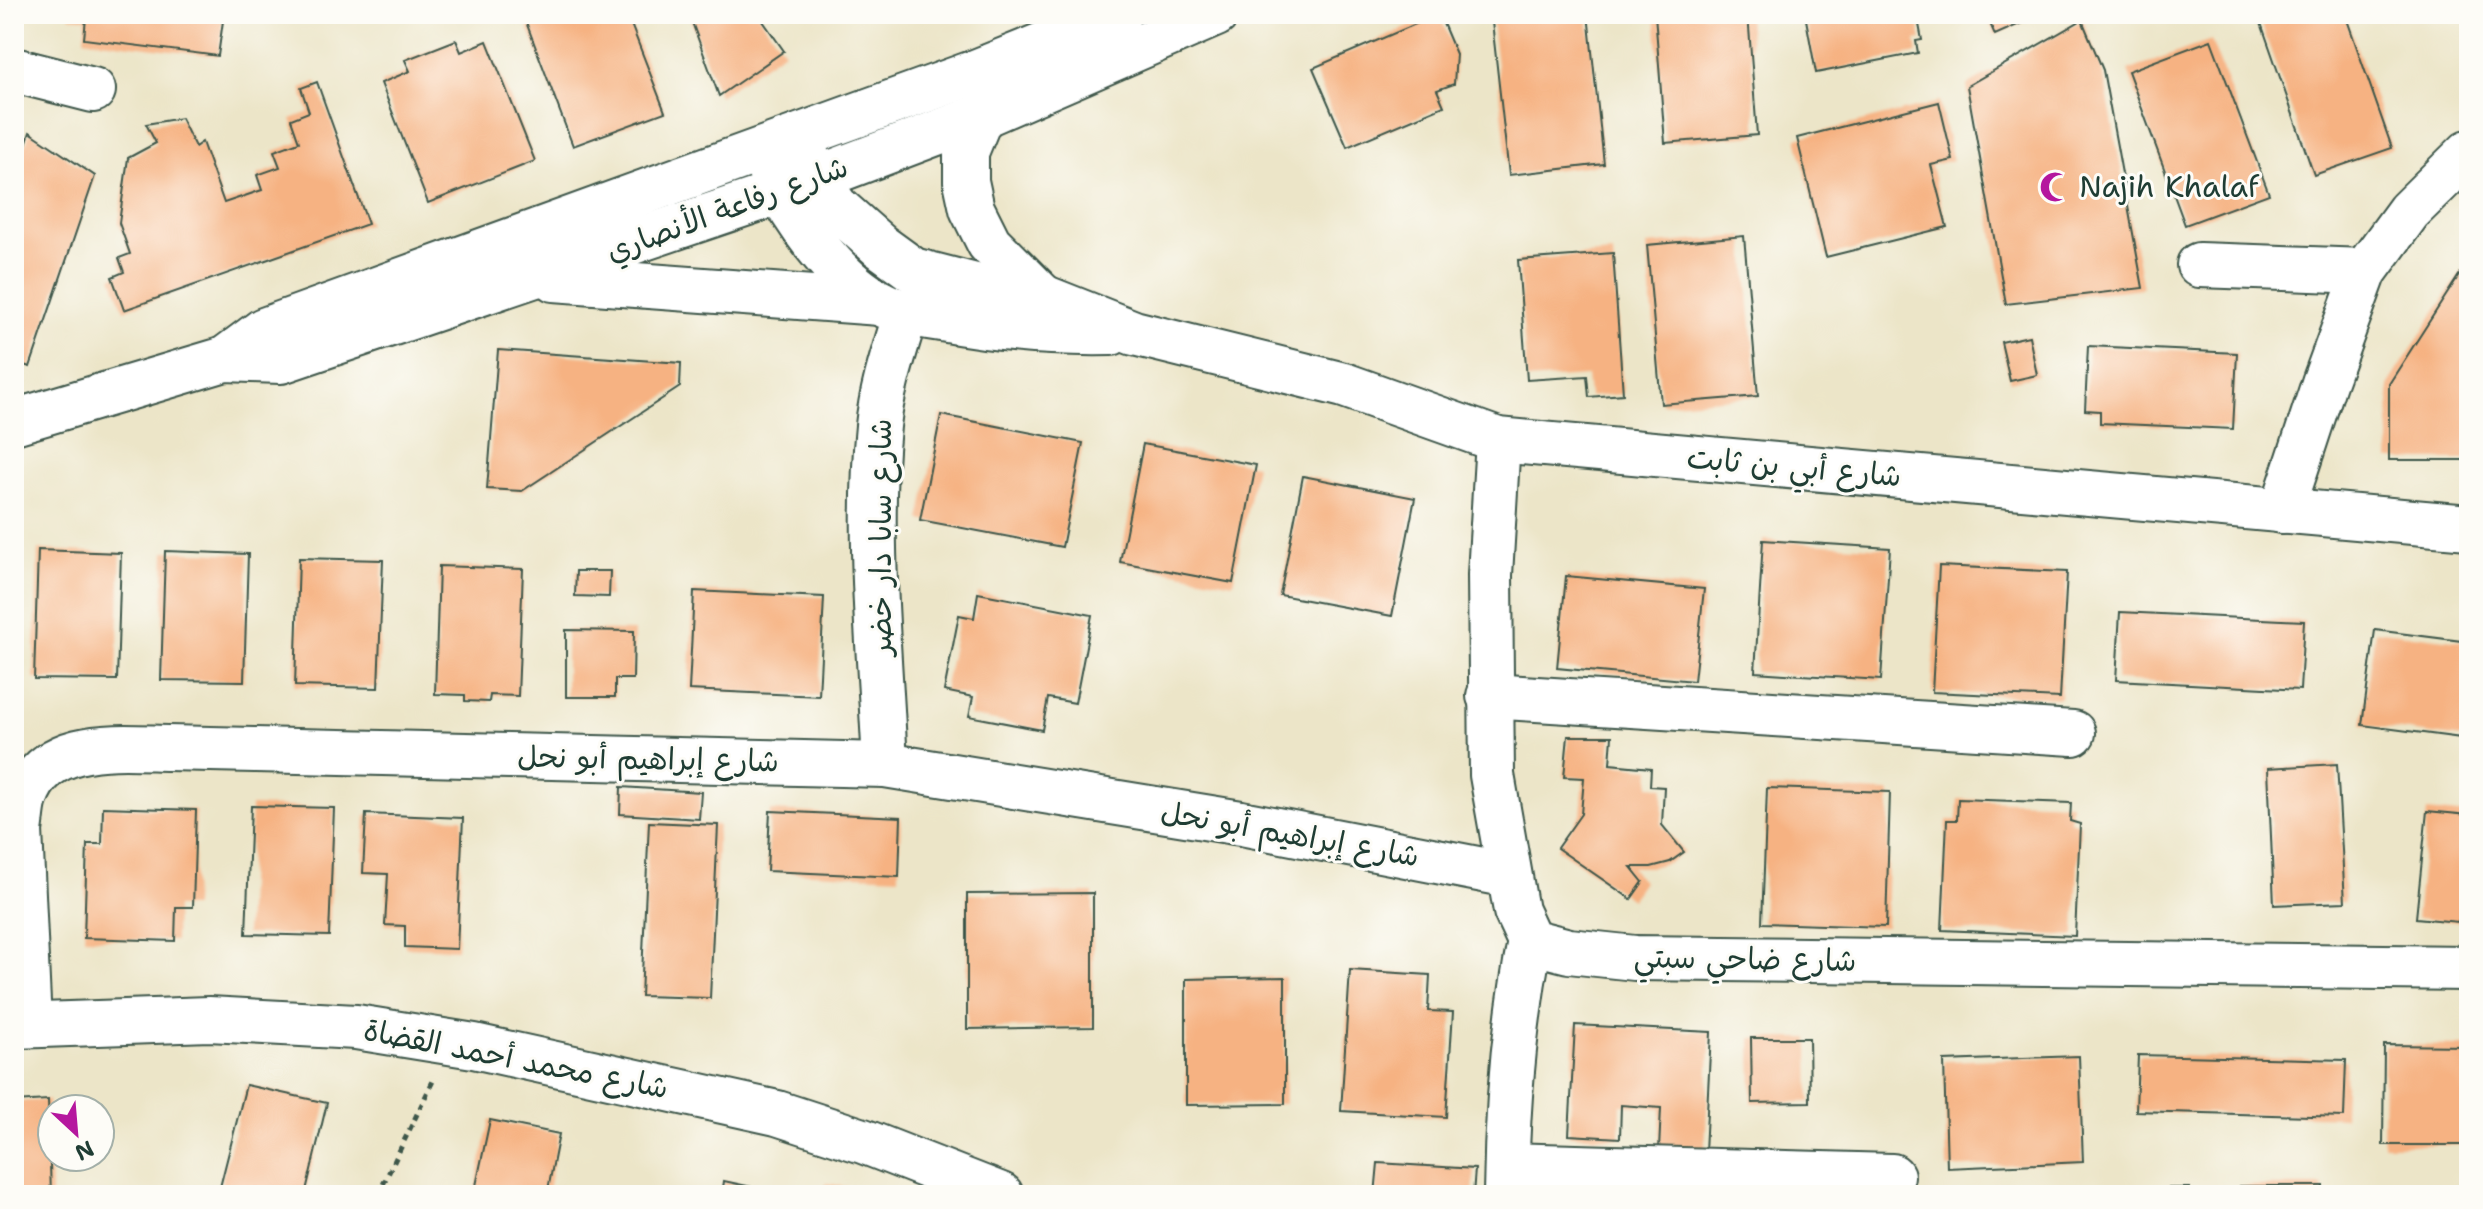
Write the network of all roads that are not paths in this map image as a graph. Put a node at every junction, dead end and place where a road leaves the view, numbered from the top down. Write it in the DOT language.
graph roads {
  1 [pos="1119,14"];
  2 [pos="1216,14"];
  3 [pos="14,70"];
  4 [pos="93,90"];
  5 [pos="981,116"];
  6 [pos="780,144"];
  7 [pos="2469,152"];
  8 [pos="798,185"];
  9 [pos="2199,265"];
  10 [pos="2365,271"];
  11 [pos="531,277"];
  12 [pos="1043,297"];
  13 [pos="893,308"];
  14 [pos="1134,333"];
  15 [pos="225,359"];
  16 [pos="14,422"];
  17 [pos="1498,440"];
  18 [pos="2282,511"];
  19 [pos="2469,527"];
  20 [pos="1489,696"];
  21 [pos="2073,733"];
  22 [pos="885,765"];
  23 [pos="1509,875"];
  24 [pos="1530,941"];
  25 [pos="2469,968"];
  26 [pos="22,1025"];
  27 [pos="1892,1176"];
  28 [pos="1506,1180"];
  29 [pos="977,1190"];
  1 -- 6 [label="street, شارع رفاعة الأنصاري"];
  2 -- 5 [label="street, شارع رفاعة الأنصاري"];
  3 -- 4 [label="street"];
  5 -- 8 [label="street, شارع رفاعة الأنصاري"];
  5 -- 12 [label="street"];
  6 -- 8 [label="street, شارع أبي بن ثابت"];
  6 -- 15 [label="street, شارع رفاعة الأنصاري"];
  7 -- 10 [label="street"];
  8 -- 11 [label="street, شارع رفاعة الأنصاري"];
  8 -- 12 [label="street, شارع أبي بن ثابت"];
  8 -- 13 [label="street, شارع أبي بن ثابت"];
  9 -- 10 [label="street"];
  10 -- 18 [label="street"];
  11 -- 13 [label="street"];
  11 -- 15 [label="street, شارع رفاعة الأنصاري"];
  12 -- 14 [label="street, شارع أبي بن ثابت"];
  13 -- 14 [label="street, شارع أبي بن ثابت"];
  13 -- 22 [label="street, شارع سابا دار خضر"];
  14 -- 17 [label="street, شارع أبي بن ثابت"];
  15 -- 16 [label="street, شارع رفاعة الأنصاري"];
  17 -- 18 [label="street, شارع أبي بن ثابت"];
  17 -- 20 [label="street"];
  18 -- 19 [label="street, شارع أبي بن ثابت"];
  20 -- 21 [label="street"];
  20 -- 23 [label="street"];
  22 -- 23 [label="street, شارع إبراهيم أبو نحل"];
  22 -- 26 [label="street, شارع إبراهيم أبو نحل"];
  23 -- 24 [label="street"];
  24 -- 25 [label="street, شارع ضاحي سبتي"];
  24 -- 28 [label="street"];
  26 -- 29 [label="street, شارع محمد أحمد القضاة"];
  27 -- 28 [label="street"];
}
